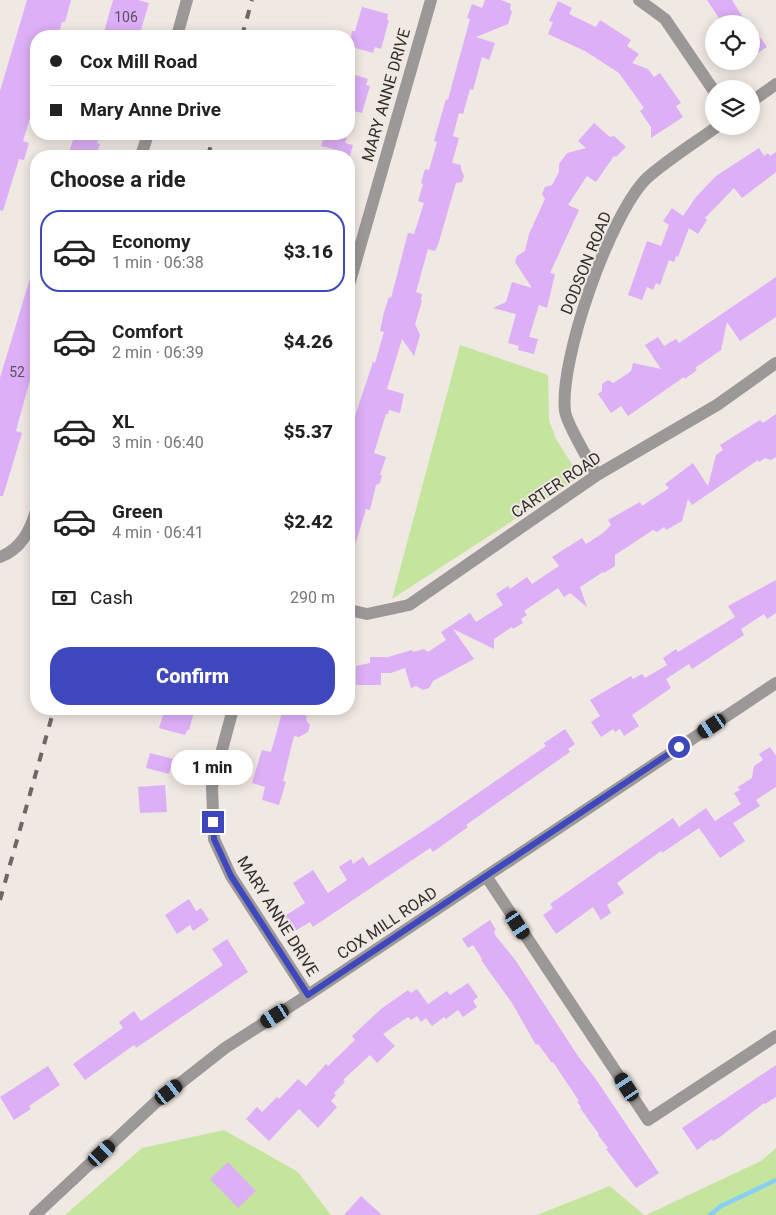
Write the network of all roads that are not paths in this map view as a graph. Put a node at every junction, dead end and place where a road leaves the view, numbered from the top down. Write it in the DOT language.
graph roads {
  1 [pos="188,0"];
  2 [pos="430,0"];
  3 [pos="638,0"];
  4 [pos="179,30"];
  5 [pos="708,80"];
  6 [pos="776,84"];
  7 [pos="760,96"];
  8 [pos="706,135"];
  9 [pos="355,264"];
  10 [pos="776,363"];
  11 [pos="597,475"];
  12 [pos="30,526"];
  13 [pos="0,557"];
  14 [pos="355,611"];
  15 [pos="776,683"];
  16 [pos="231,715"];
  17 [pos="486,876"];
  18 [pos="308,995"];
  19 [pos="776,1036"];
  20 [pos="35,1215"];
  1 -- 4 [label="street"];
  2 -- 9 [label="street, MARY ANNE DRIVE"];
  3 -- 5 [label="street"];
  6 -- 7 [label="street"];
  8 -- 11 [label="street, DODSON ROAD"];
  10 -- 11 [label="street, CARTER ROAD"];
  11 -- 14 [label="street, CARTER ROAD"];
  12 -- 13 [label="street"];
  15 -- 17 [label="street, COX MILL ROAD"];
  16 -- 18 [label="street, MARY ANNE DRIVE"];
  17 -- 18 [label="street, COX MILL ROAD"];
  17 -- 19 [label="street"];
  18 -- 20 [label="street, COX MILL ROAD"];
}
